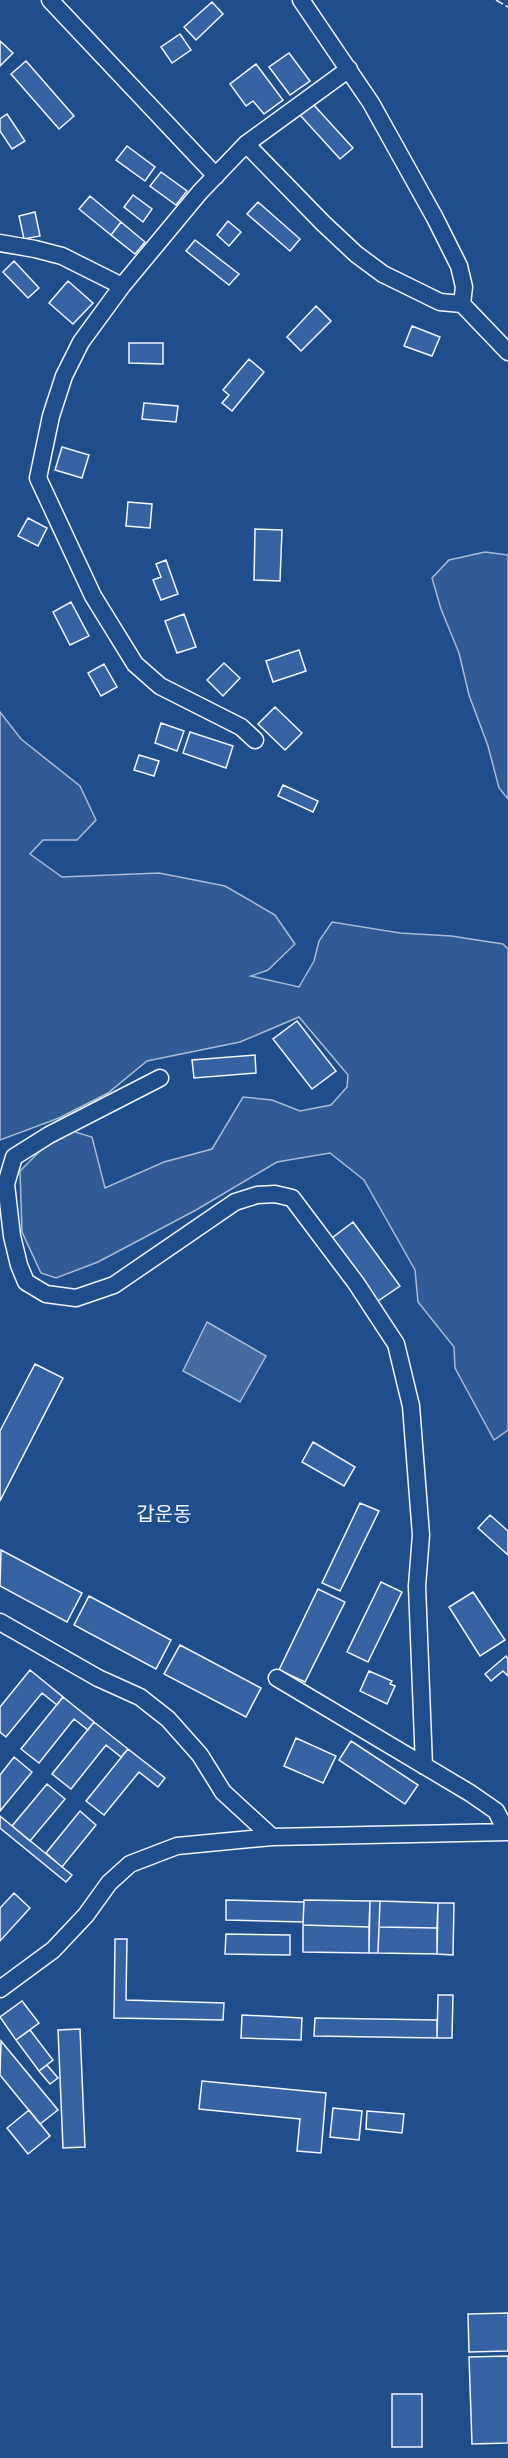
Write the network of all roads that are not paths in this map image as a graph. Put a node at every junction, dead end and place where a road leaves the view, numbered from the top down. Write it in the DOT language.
graph roads {
  1 [pos="50,0"];
  2 [pos="301,0"];
  3 [pos="349,69"];
  4 [pos="246,144"];
  5 [pos="216,176"];
  6 [pos="0,243"];
  7 [pos="122,286"];
  8 [pos="462,304"];
  9 [pos="508,352"];
  10 [pos="255,740"];
  11 [pos="160,1078"];
  12 [pos="0,1622"];
  13 [pos="277,1678"];
  14 [pos="424,1766"];
  15 [pos="508,1832"];
  16 [pos="272,1837"];
  17 [pos="0,1989"];
  1 -- 5 [label="street"];
  2 -- 3 [label="street"];
  3 -- 4 [label="street"];
  3 -- 8 [label="street"];
  4 -- 5 [label="street"];
  4 -- 8 [label="street"];
  5 -- 7 [label="street"];
  6 -- 7 [label="street"];
  7 -- 10 [label="street"];
  8 -- 9 [label="street"];
  11 -- 14 [label="street"];
  12 -- 16 [label="street"];
  13 -- 14 [label="street"];
  14 -- 15 [label="street"];
  15 -- 16 [label="street"];
  16 -- 17 [label="street"];
}
